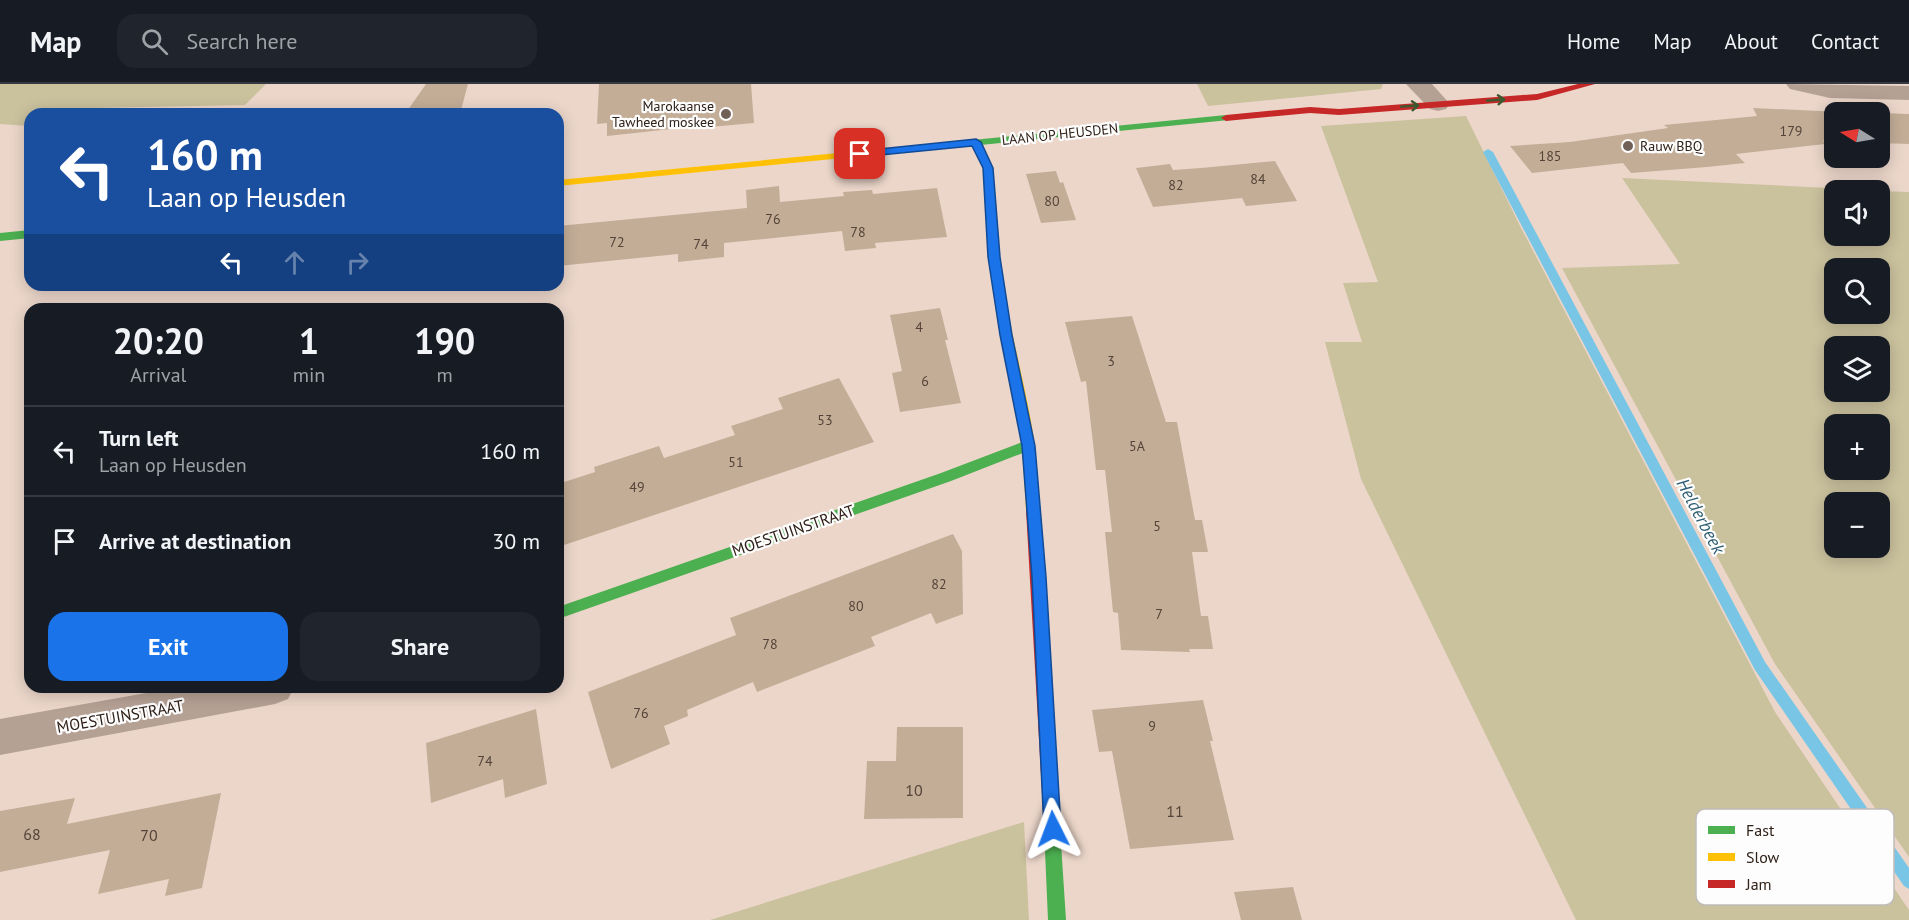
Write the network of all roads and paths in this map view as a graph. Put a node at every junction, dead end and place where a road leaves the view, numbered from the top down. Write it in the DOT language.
graph roads {
  1 [pos="1521,84"];
  2 [pos="1590,84"];
  3 [pos="1798,84"];
  4 [pos="1909,93"];
  5 [pos="1428,94"];
  6 [pos="976,142"];
  7 [pos="564,182"];
  8 [pos="24,235"];
  9 [pos="0,237"];
  10 [pos="1028,446"];
  11 [pos="564,611"];
  12 [pos="242,693"];
  13 [pos="0,737"];
  14 [pos="1058,920"];
  1 -- 5 [label="street"];
  5 -- 2 [label="street, one-way"];
  3 -- 4 [label="street"];
  5 -- 6 [label="street, LAAN OP HEUSDEN"];
  6 -- 7 [label="street, LAAN OP HEUSDEN"];
  6 -- 10 [label="street"];
  8 -- 9 [label="street"];
  10 -- 11 [label="street, MOESTUINSTRAAT"];
  10 -- 14 [label="street"];
  12 -- 13 [label="street, MOESTUINSTRAAT"];
}
